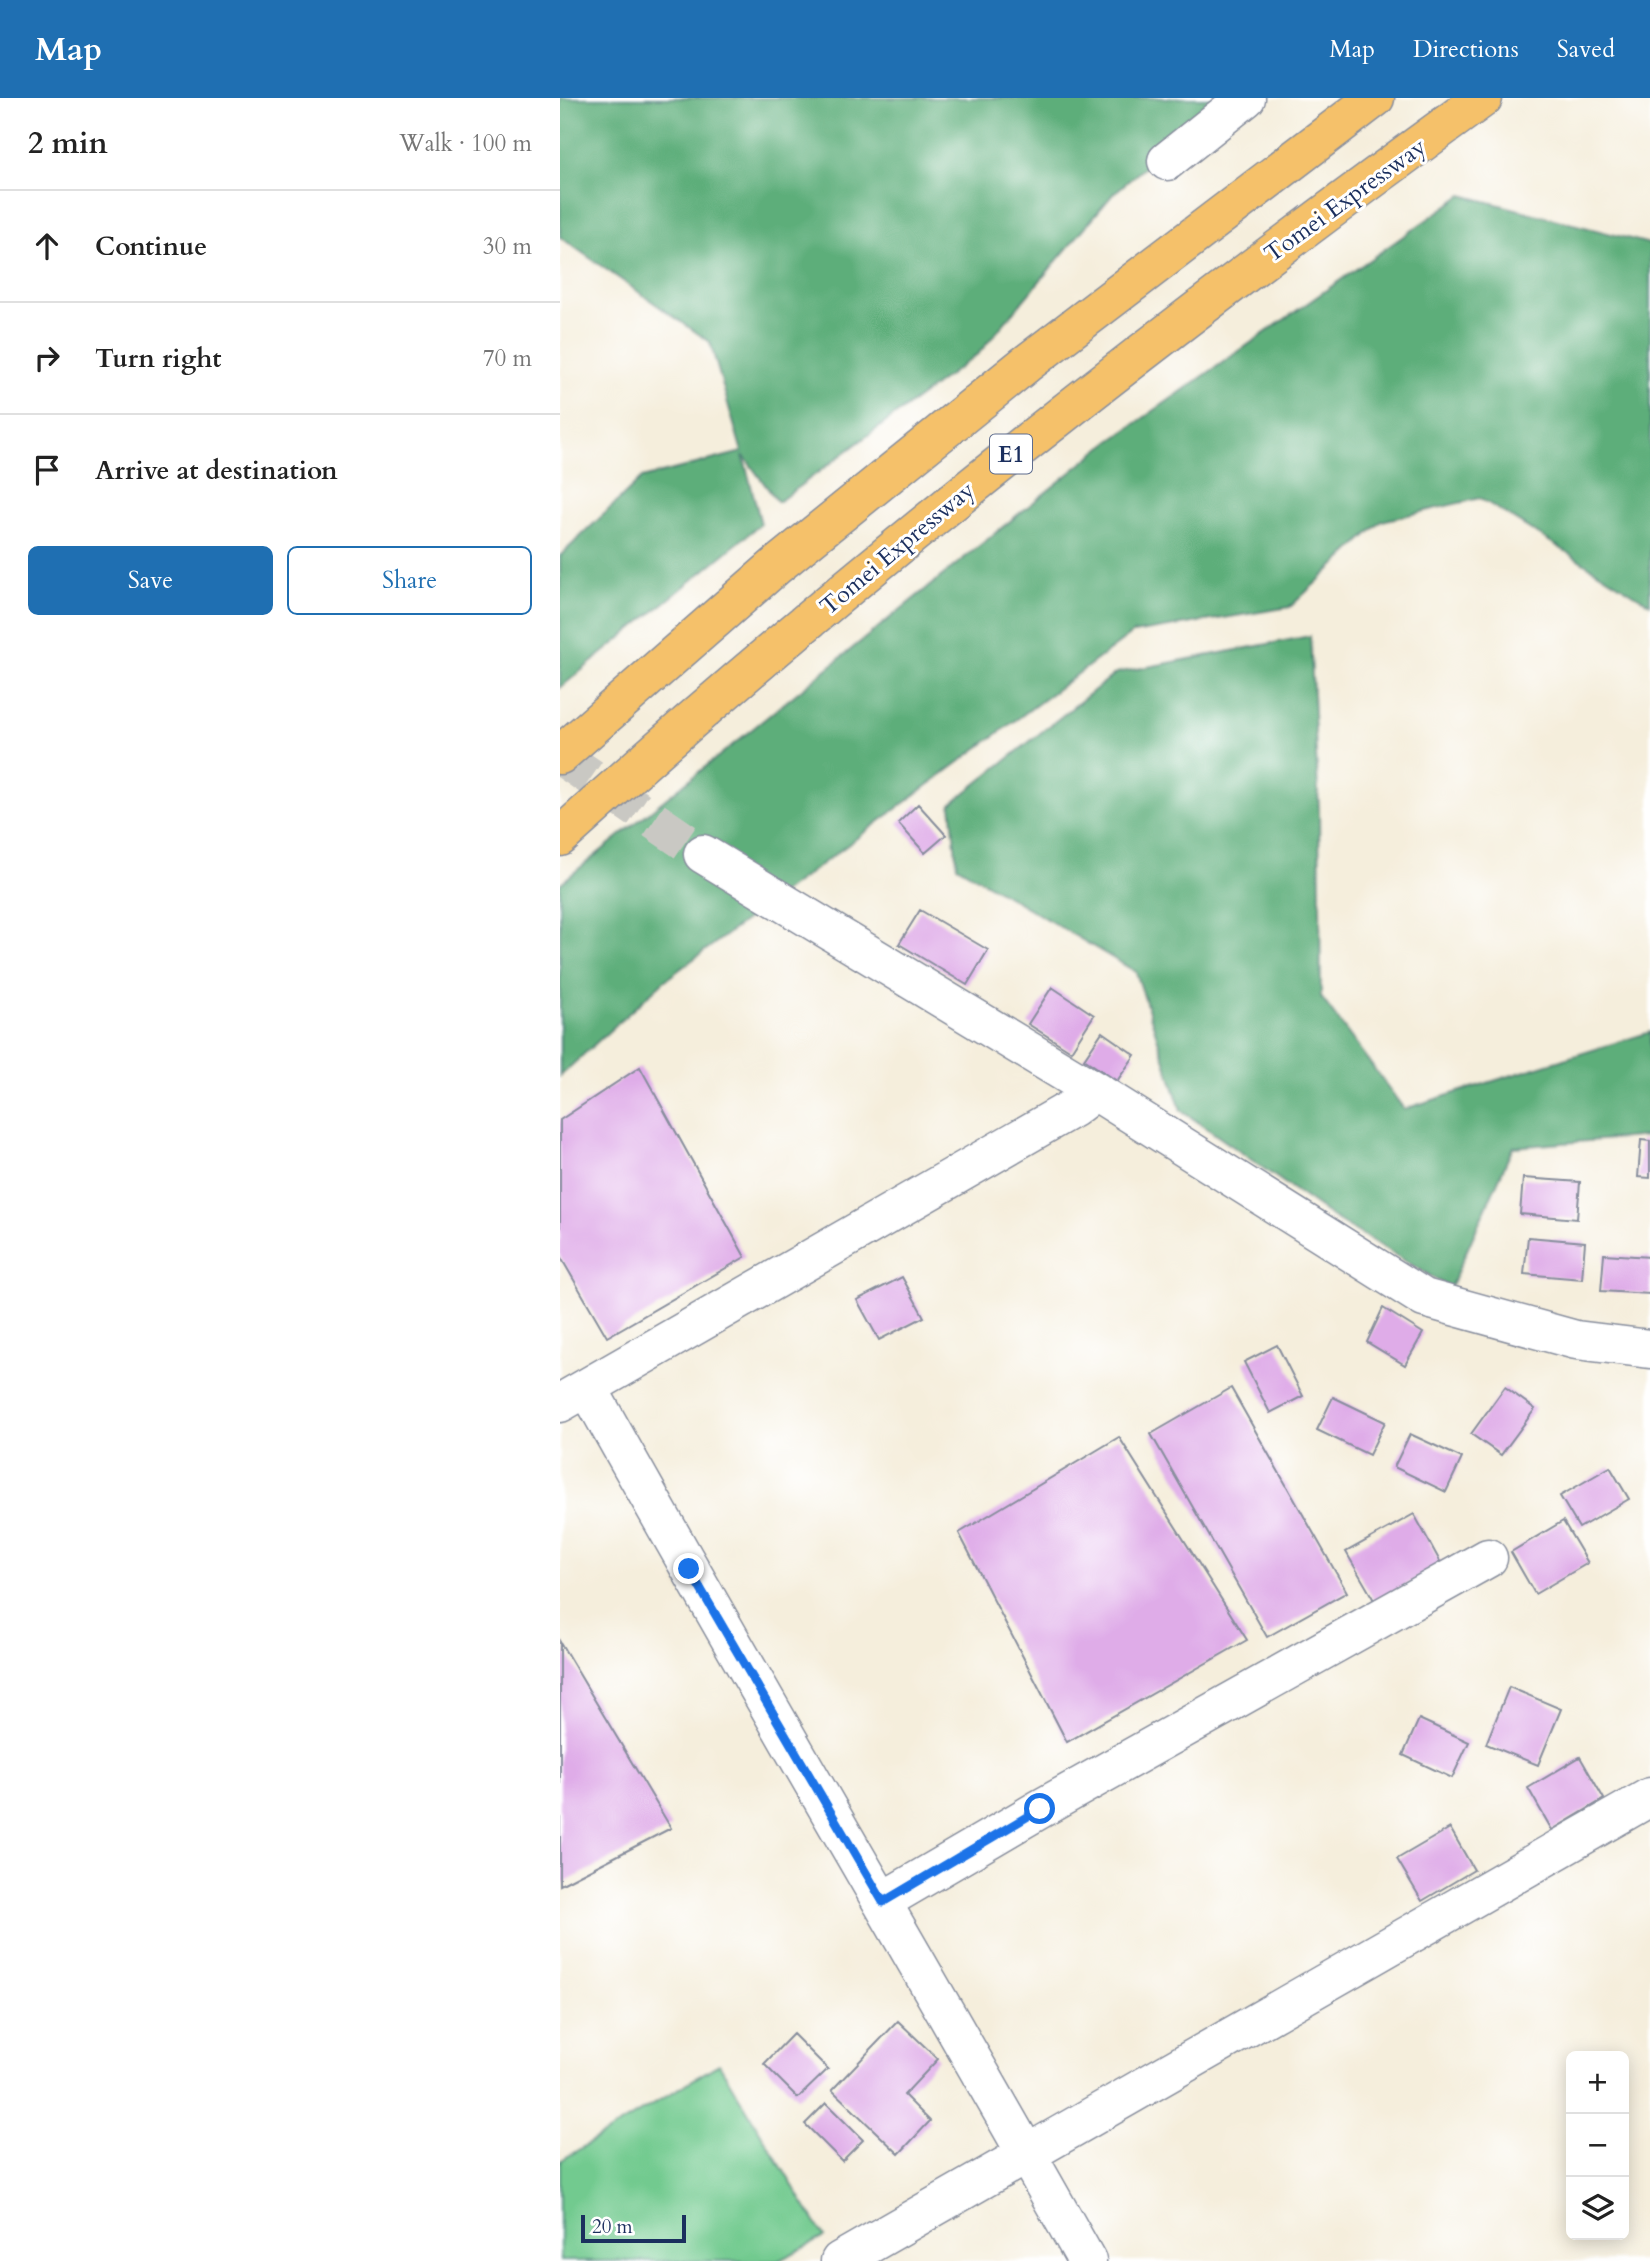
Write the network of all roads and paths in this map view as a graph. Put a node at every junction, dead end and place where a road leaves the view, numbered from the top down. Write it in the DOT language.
graph roads {
  1 [pos="1246,98"];
  2 [pos="1375,98"];
  3 [pos="1483,98"];
  4 [pos="1167,160"];
  5 [pos="560,755"];
  6 [pos="560,837"];
  7 [pos="703,854"];
  8 [pos="1095,1091"];
  9 [pos="1650,1349"];
  10 [pos="574,1396"];
  11 [pos="1488,1558"];
  12 [pos="1650,1797"];
  13 [pos="883,1902"];
  14 [pos="1027,2154"];
  15 [pos="840,2261"];
  16 [pos="1087,2261"];
  1 -- 4 [label="street"];
  2 -- 5 [label="highway, E1"];
  3 -- 6 [label="highway, Tomei Expressway / E1"];
  7 -- 8 [label="street"];
  8 -- 9 [label="street"];
  8 -- 10 [label="street"];
  10 -- 13 [label="street"];
  11 -- 13 [label="street"];
  12 -- 14 [label="street"];
  13 -- 14 [label="street"];
  14 -- 15 [label="street"];
  14 -- 16 [label="street"];
}
